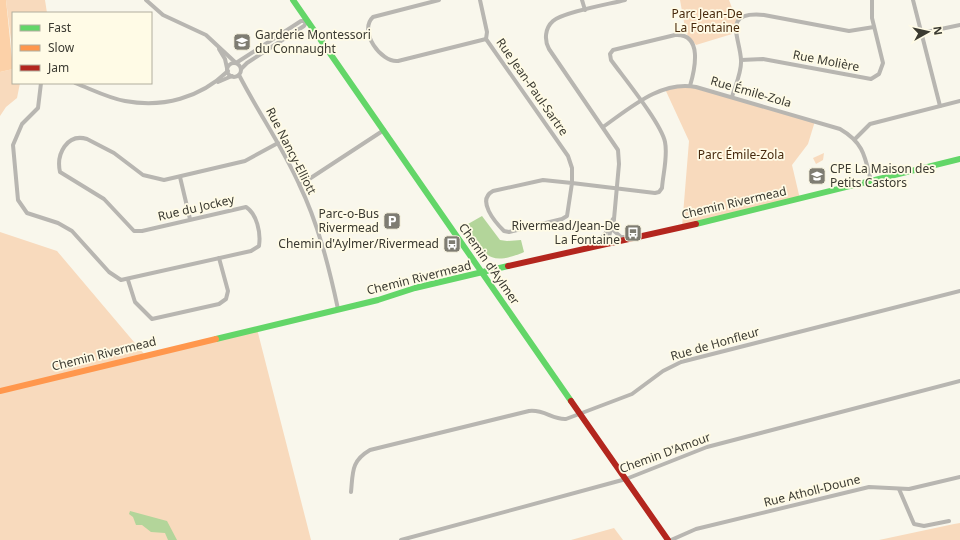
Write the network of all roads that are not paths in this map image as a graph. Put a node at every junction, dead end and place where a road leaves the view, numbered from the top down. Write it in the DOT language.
graph roads {
  1 [pos="146,0"];
  2 [pos="293,0"];
  3 [pos="439,0"];
  4 [pos="480,0"];
  5 [pos="582,0"];
  6 [pos="625,0"];
  7 [pos="872,0"];
  8 [pos="913,0"];
  9 [pos="585,10"];
  10 [pos="307,20"];
  11 [pos="960,25"];
  12 [pos="874,27"];
  13 [pos="922,33"];
  14 [pos="486,39"];
  15 [pos="217,45"];
  16 [pos="741,60"];
  17 [pos="236,63"];
  18 [pos="241,69"];
  19 [pos="228,70"];
  20 [pos="232,76"];
  21 [pos="238,76"];
  22 [pos="214,83"];
  23 [pos="41,84"];
  24 [pos="78,84"];
  25 [pos="690,86"];
  26 [pos="732,97"];
  27 [pos="641,101"];
  28 [pos="960,101"];
  29 [pos="940,106"];
  30 [pos="603,127"];
  31 [pos="384,130"];
  32 [pos="855,139"];
  33 [pos="278,143"];
  34 [pos="960,159"];
  35 [pos="180,177"];
  36 [pos="871,181"];
  37 [pos="572,182"];
  38 [pos="300,185"];
  39 [pos="616,189"];
  40 [pos="614,216"];
  41 [pos="190,220"];
  42 [pos="641,236"];
  43 [pos="607,244"];
  44 [pos="577,250"];
  45 [pos="219,258"];
  46 [pos="483,273"];
  47 [pos="128,280"];
  48 [pos="960,290"];
  49 [pos="338,309"];
  50 [pos="960,382"];
  51 [pos="0,391"];
  52 [pos="581,413"];
  53 [pos="960,477"];
  54 [pos="626,479"];
  55 [pos="899,489"];
  56 [pos="351,492"];
  57 [pos="949,521"];
  58 [pos="401,540"];
  59 [pos="668,540"];
  60 [pos="671,540"];
  1 -- 15 [label="street"];
  2 -- 10 [label="street, Chemin d'Aylmer"];
  3 -- 14 [label="street"];
  4 -- 14 [label="street, Rue Jean-Paul-Sartre"];
  5 -- 9 [label="street"];
  6 -- 9 [label="street"];
  7 -- 12 [label="street, Rue Molière"];
  8 -- 13 [label="street"];
  9 -- 30 [label="street"];
  10 -- 17 [label="street"];
  10 -- 18 [label="street"];
  10 -- 31 [label="street, Chemin d'Aylmer"];
  11 -- 13 [label="street"];
  12 -- 16 [label="street"];
  12 -- 16 [label="street, Rue Molière"];
  13 -- 29 [label="street"];
  14 -- 37 [label="street, Rue Jean-Paul-Sartre"];
  15 -- 17 [label="street"];
  15 -- 19 [label="street"];
  16 -- 26 [label="street"];
  17 -- 18 [label="street"];
  17 -- 19 [label="street"];
  18 -- 21 [label="street"];
  19 -- 20 [label="street"];
  19 -- 22 [label="street"];
  20 -- 21 [label="street"];
  20 -- 22 [label="street"];
  21 -- 33 [label="street, Rue Nancy-Elliott"];
  22 -- 24 [label="street"];
  23 -- 47 [label="street"];
  25 -- 26 [label="street, Rue Émile-Zola"];
  25 -- 27 [label="street, Rue Émile-Zola"];
  25 -- 27 [label="street"];
  26 -- 32 [label="street, Rue Émile-Zola"];
  27 -- 30 [label="street, Rue Émile-Zola"];
  27 -- 39 [label="street"];
  28 -- 29 [label="street"];
  29 -- 32 [label="street"];
  30 -- 39 [label="street"];
  31 -- 38 [label="street"];
  31 -- 46 [label="street, Chemin d'Aylmer"];
  32 -- 36 [label="street"];
  33 -- 35 [label="street, Rue du Jockey"];
  33 -- 38 [label="street, Rue Nancy-Elliott"];
  34 -- 36 [label="street, Chemin Rivermead"];
  35 -- 41 [label="street"];
  35 -- 41 [label="street, Rue du Jockey"];
  36 -- 42 [label="street, Chemin Rivermead"];
  37 -- 37 [label="street"];
  37 -- 39 [label="street"];
  38 -- 49 [label="street, Rue Nancy-Elliott"];
  39 -- 40 [label="street"];
  40 -- 42 [label="street"];
  40 -- 43 [label="street"];
  40 -- 44 [label="street"];
  41 -- 45 [label="street, Rue du Jockey"];
  42 -- 43 [label="street, Chemin Rivermead"];
  43 -- 44 [label="street, Chemin Rivermead"];
  44 -- 46 [label="street, Chemin Rivermead"];
  45 -- 47 [label="street, Rue du Jockey"];
  45 -- 47 [label="street"];
  46 -- 49 [label="street, Chemin Rivermead"];
  46 -- 52 [label="street, Chemin d'Aylmer"];
  48 -- 52 [label="street, Rue de Honfleur"];
  49 -- 51 [label="street, Chemin Rivermead"];
  50 -- 54 [label="street, Chemin D'Amour"];
  52 -- 54 [label="street, Chemin d'Aylmer"];
  52 -- 56 [label="street, Rue de Honfleur"];
  53 -- 55 [label="street, Rue Atholl-Doune"];
  54 -- 58 [label="street, Chemin D'Amour"];
  54 -- 59 [label="street, Chemin d'Aylmer"];
  55 -- 57 [label="street"];
  55 -- 60 [label="street, Rue Atholl-Doune"];
}
